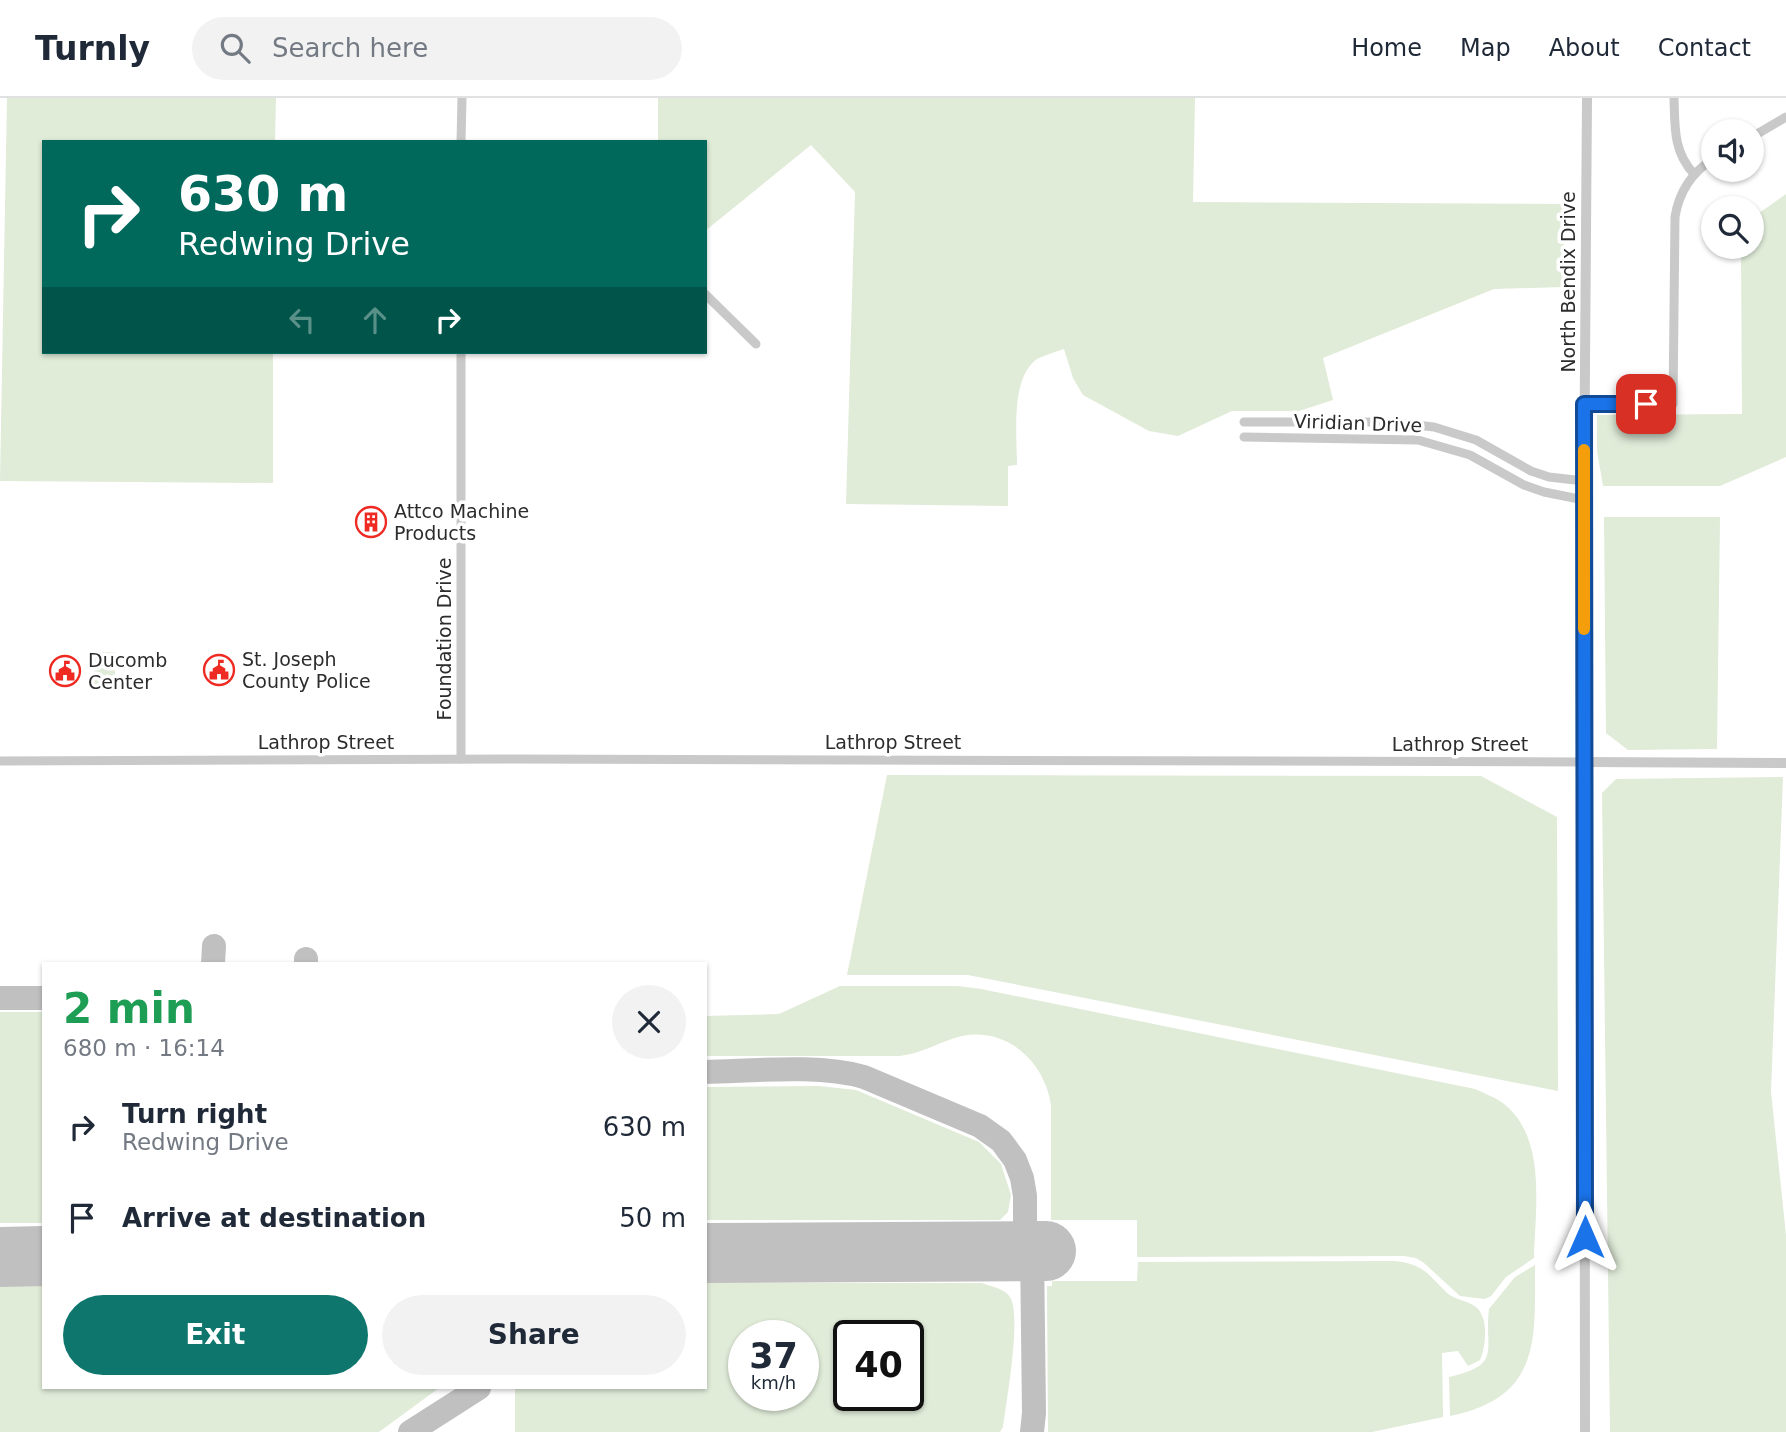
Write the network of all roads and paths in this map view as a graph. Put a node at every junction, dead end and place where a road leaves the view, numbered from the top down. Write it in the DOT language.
graph roads {
  1 [pos="461,98"];
  2 [pos="1587,98"];
  3 [pos="1674,98"];
  4 [pos="1786,117"];
  5 [pos="1764,129"];
  6 [pos="461,140"];
  7 [pos="1701,168"];
  8 [pos="1694,174"];
  9 [pos="707,296"];
  10 [pos="755,344"];
  11 [pos="461,354"];
  12 [pos="1584,404"];
  13 [pos="1244,422"];
  14 [pos="1244,437"];
  15 [pos="1584,481"];
  16 [pos="1584,500"];
  17 [pos="461,759"];
  18 [pos="0,761"];
  19 [pos="1585,762"];
  20 [pos="1786,763"];
  21 [pos="1585,1432"];
  1 -- 6 [label="street"];
  2 -- 12 [label="street, North Bendix Drive"];
  3 -- 8 [label="street"];
  4 -- 5 [label="street"];
  7 -- 8 [label="street"];
  8 -- 12 [label="street"];
  9 -- 10 [label="street"];
  11 -- 17 [label="street, Foundation Drive"];
  12 -- 15 [label="street, North Bendix Drive"];
  13 -- 15 [label="street, Viridian Drive"];
  14 -- 16 [label="street, Viridian Drive"];
  15 -- 16 [label="street, North Bendix Drive"];
  16 -- 19 [label="street, North Bendix Drive"];
  17 -- 18 [label="street, Lathrop Street"];
  17 -- 19 [label="street, Lathrop Street"];
  19 -- 20 [label="street, Lathrop Street"];
  19 -- 21 [label="street, North Bendix Drive"];
}
